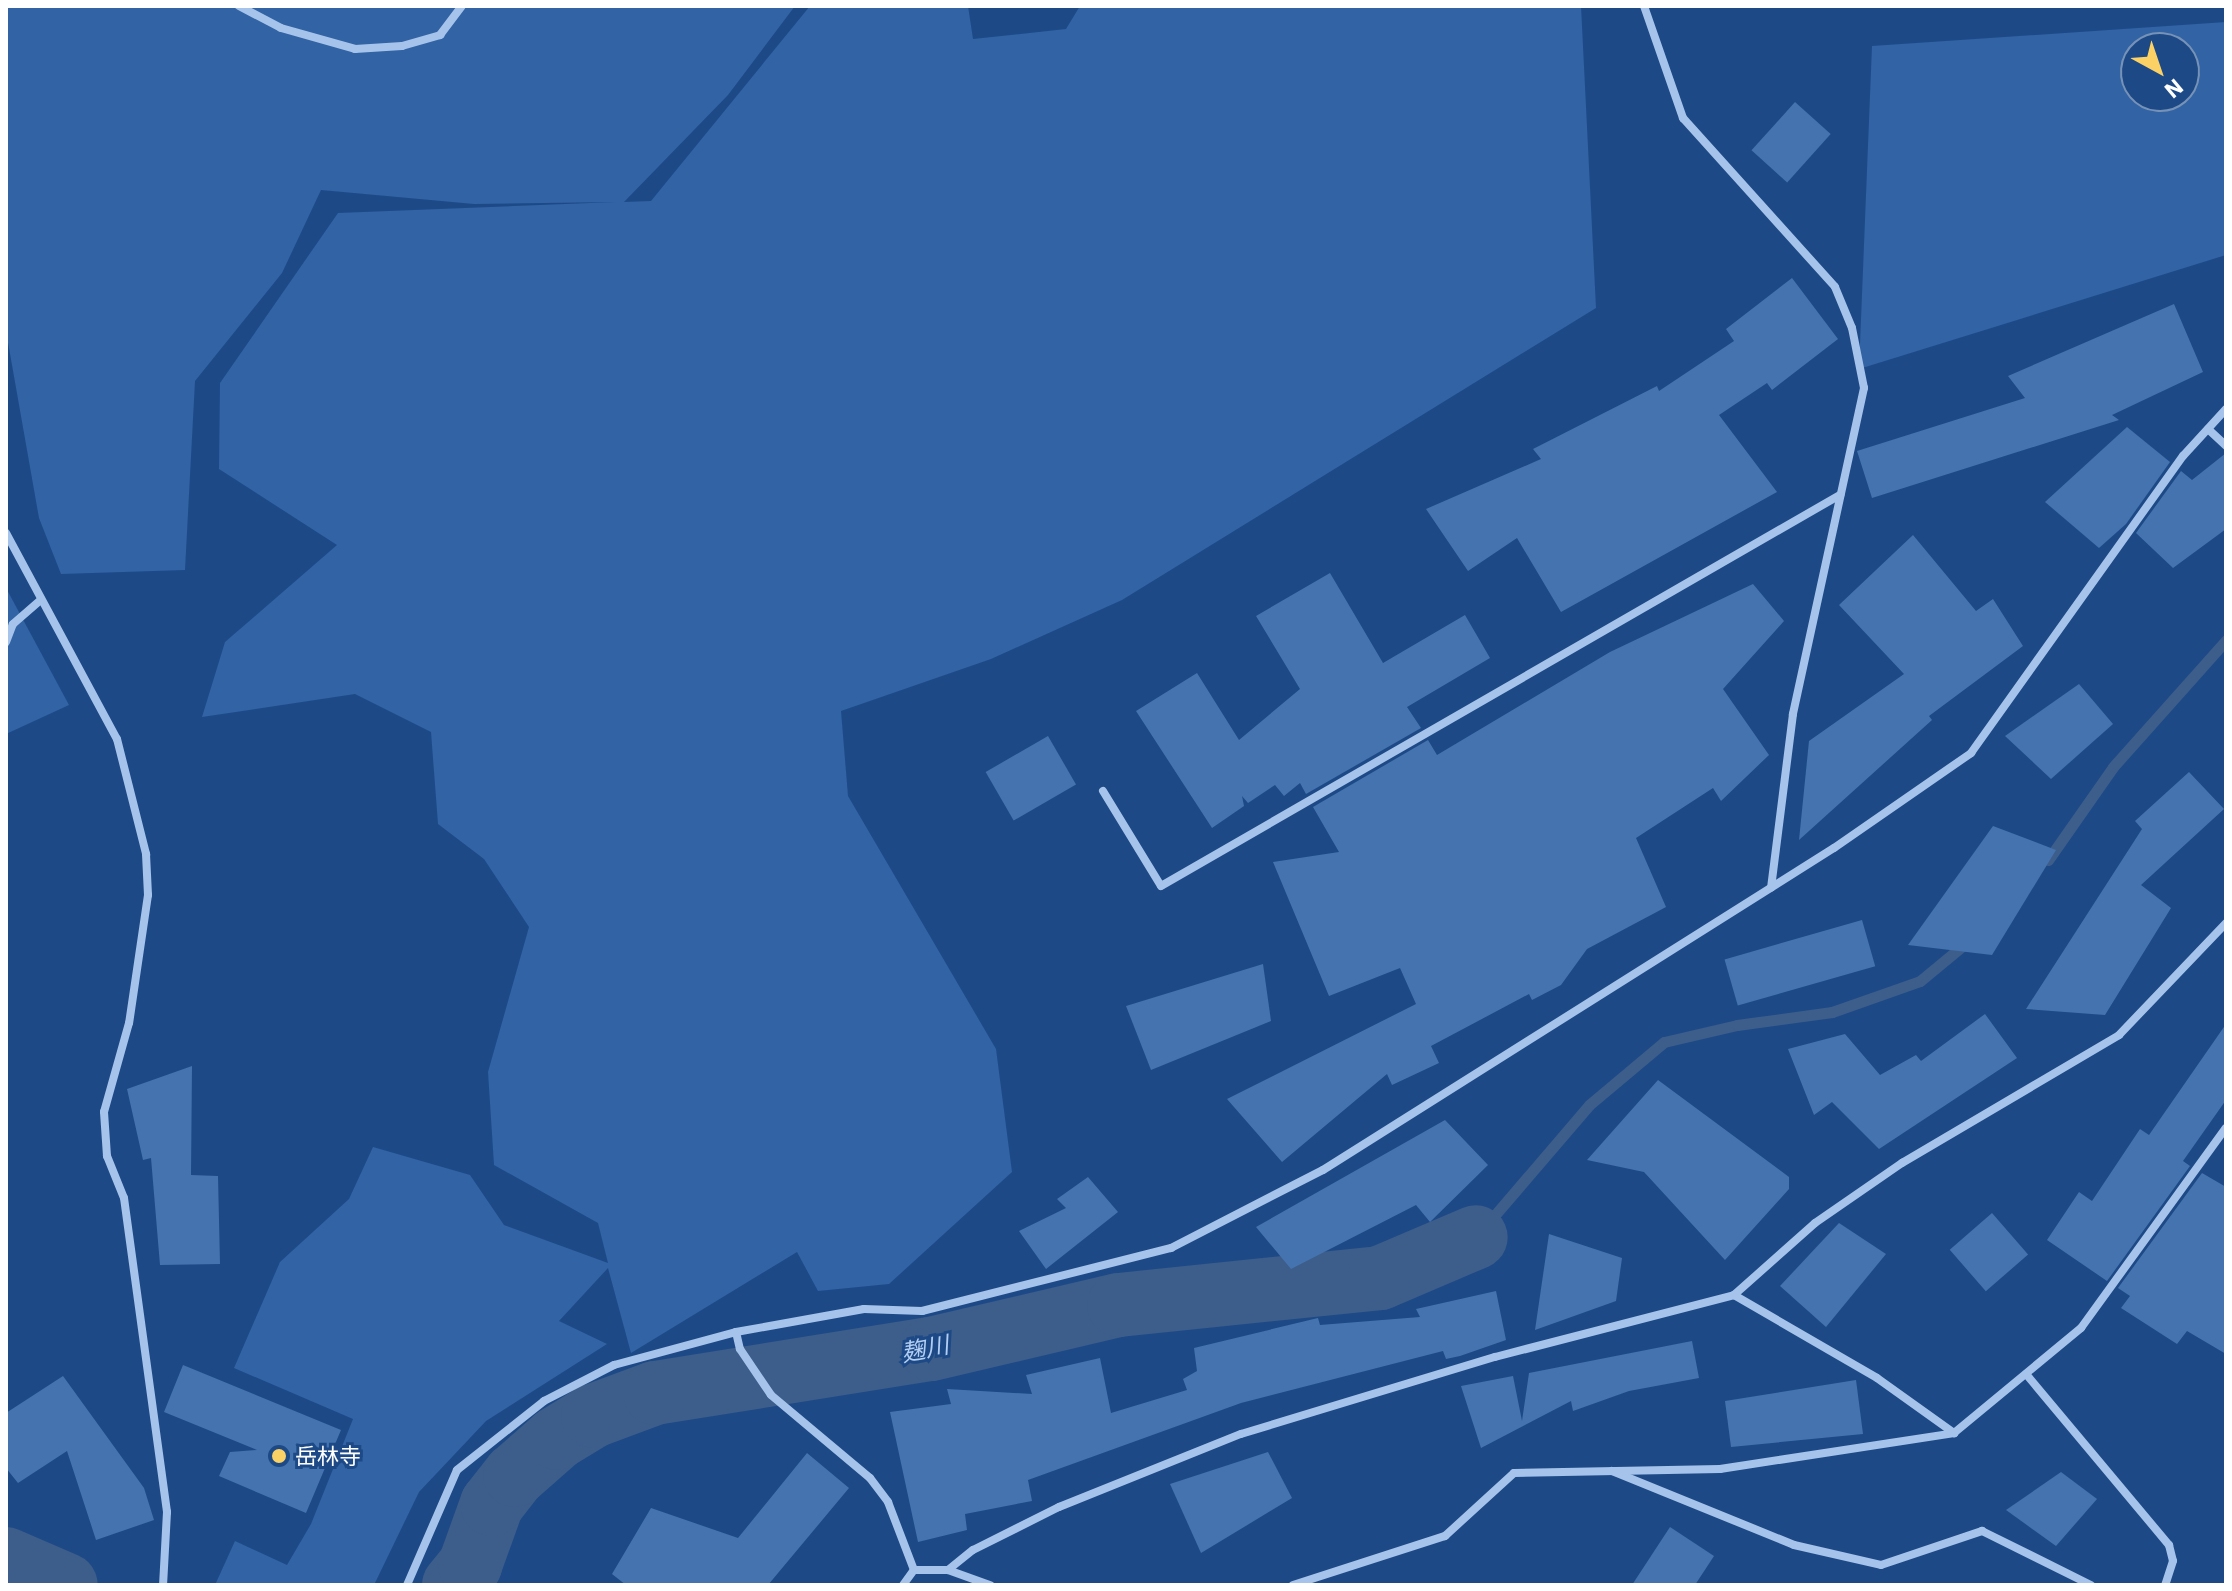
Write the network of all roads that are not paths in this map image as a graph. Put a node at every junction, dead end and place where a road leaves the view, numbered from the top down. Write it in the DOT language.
graph roads {
  1 [pos="239,6"];
  2 [pos="462,6"];
  3 [pos="1644,6"];
  4 [pos="2226,409"];
  5 [pos="2208,429"];
  6 [pos="2226,446"];
  7 [pos="1840,495"];
  8 [pos="6,533"];
  9 [pos="41,600"];
  10 [pos="6,642"];
  11 [pos="1103,791"];
  12 [pos="1771,888"];
  13 [pos="2226,923"];
  14 [pos="2226,1128"];
  15 [pos="1734,1295"];
  16 [pos="736,1332"];
  17 [pos="2026,1374"];
  18 [pos="1954,1433"];
  19 [pos="1607,1469"];
  20 [pos="914,1570"];
  21 [pos="948,1570"];
  22 [pos="163,1585"];
  23 [pos="407,1585"];
  24 [pos="903,1585"];
  25 [pos="990,1585"];
  26 [pos="1293,1585"];
  27 [pos="2091,1585"];
  28 [pos="2165,1585"];
  1 -- 2 [label="street"];
  3 -- 7 [label="street"];
  4 -- 5 [label="street"];
  5 -- 6 [label="street"];
  5 -- 12 [label="street"];
  7 -- 11 [label="street"];
  7 -- 12 [label="street"];
  8 -- 9 [label="street"];
  9 -- 10 [label="street"];
  9 -- 22 [label="street"];
  12 -- 16 [label="street"];
  13 -- 15 [label="street"];
  14 -- 17 [label="street"];
  15 -- 18 [label="street"];
  15 -- 21 [label="street"];
  16 -- 20 [label="street"];
  16 -- 23 [label="street"];
  17 -- 18 [label="street"];
  17 -- 28 [label="street"];
  18 -- 19 [label="street"];
  19 -- 26 [label="street"];
  19 -- 27 [label="street"];
  20 -- 21 [label="street"];
  20 -- 24 [label="street"];
  21 -- 25 [label="street"];
}
